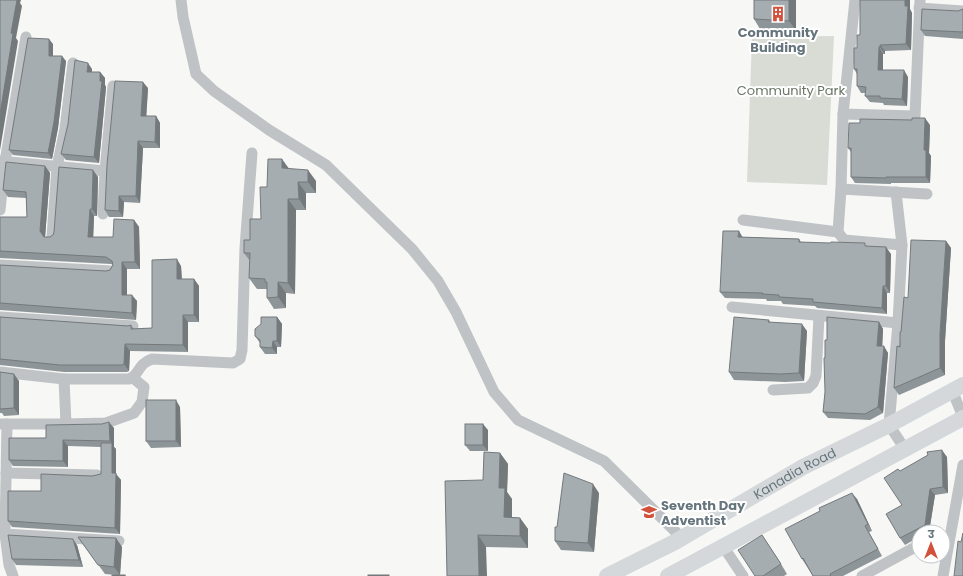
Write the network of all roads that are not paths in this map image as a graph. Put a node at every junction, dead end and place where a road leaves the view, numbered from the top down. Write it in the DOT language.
graph roads {
  1 [pos="181,0"];
  2 [pos="855,0"];
  3 [pos="919,4"];
  4 [pos="963,11"];
  5 [pos="26,37"];
  6 [pos="73,63"];
  7 [pos="113,86"];
  8 [pos="844,114"];
  9 [pos="252,153"];
  10 [pos="2,161"];
  11 [pos="58,166"];
  12 [pos="105,171"];
  13 [pos="841,189"];
  14 [pos="896,192"];
  15 [pos="927,194"];
  16 [pos="0,210"];
  17 [pos="103,214"];
  18 [pos="743,220"];
  19 [pos="838,232"];
  20 [pos="52,238"];
  21 [pos="902,245"];
  22 [pos="0,265"];
  23 [pos="111,271"];
  24 [pos="732,307"];
  25 [pos="819,316"];
  26 [pos="0,317"];
  27 [pos="898,322"];
  28 [pos="133,326"];
  29 [pos="0,372"];
  30 [pos="133,378"];
  31 [pos="64,379"];
  32 [pos="957,387"];
  33 [pos="773,390"];
  34 [pos="963,418"];
  35 [pos="4,424"];
  36 [pos="66,424"];
  37 [pos="889,425"];
  38 [pos="905,449"];
  39 [pos="963,465"];
  40 [pos="6,473"];
  41 [pos="97,476"];
  42 [pos="953,526"];
  43 [pos="5,534"];
  44 [pos="682,538"];
  45 [pos="119,541"];
  46 [pos="723,546"];
  47 [pos="911,549"];
  48 [pos="13,576"];
  49 [pos="607,576"];
  50 [pos="668,576"];
  51 [pos="743,576"];
  52 [pos="862,576"];
  53 [pos="943,576"];
  1 -- 44 [label="street"];
  2 -- 8 [label="street"];
  3 -- 4 [label="street"];
  3 -- 8 [label="street"];
  5 -- 10 [label="street"];
  6 -- 11 [label="street"];
  7 -- 12 [label="street"];
  8 -- 13 [label="street"];
  9 -- 30 [label="street"];
  10 -- 11 [label="street"];
  10 -- 16 [label="street"];
  11 -- 12 [label="street"];
  11 -- 20 [label="street"];
  12 -- 17 [label="street"];
  13 -- 14 [label="street"];
  13 -- 19 [label="street"];
  14 -- 15 [label="street"];
  14 -- 21 [label="street"];
  18 -- 19 [label="street"];
  19 -- 21 [label="street"];
  21 -- 27 [label="street"];
  22 -- 23 [label="street"];
  24 -- 25 [label="street"];
  25 -- 27 [label="street"];
  25 -- 33 [label="street"];
  26 -- 28 [label="street"];
  27 -- 37 [label="street"];
  29 -- 31 [label="street"];
  30 -- 31 [label="street"];
  30 -- 36 [label="street"];
  31 -- 36 [label="street"];
  32 -- 34 [label="street"];
  32 -- 37 [label="main road, Kanadia Road"];
  34 -- 38 [label="main road"];
  35 -- 36 [label="street"];
  35 -- 40 [label="street"];
  37 -- 38 [label="street"];
  37 -- 44 [label="main road, Kanadia Road"];
  38 -- 46 [label="main road"];
  39 -- 42 [label="street"];
  40 -- 41 [label="street"];
  40 -- 43 [label="street"];
  42 -- 53 [label="street"];
  43 -- 45 [label="street"];
  43 -- 48 [label="street"];
  44 -- 49 [label="main road, Kanadia Road"];
  46 -- 50 [label="main road"];
  46 -- 51 [label="street"];
  47 -- 52 [label="street"];
}
